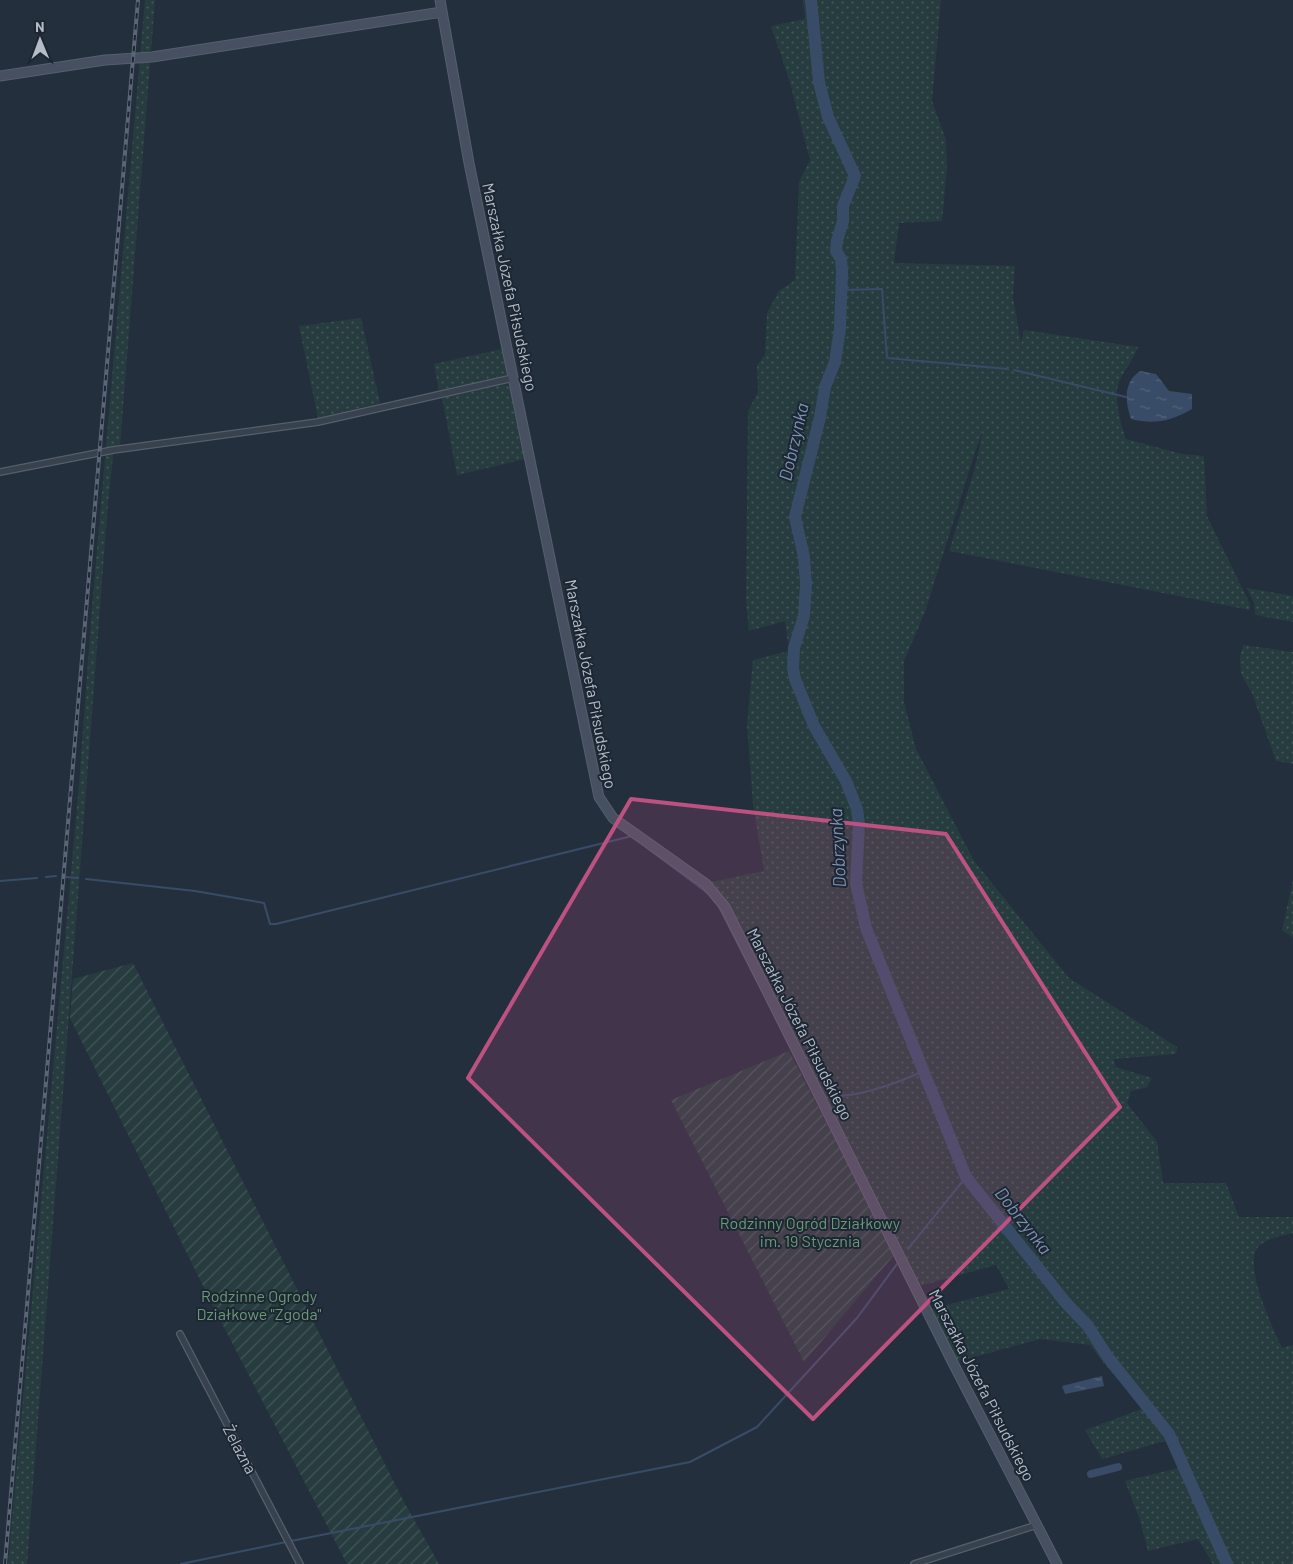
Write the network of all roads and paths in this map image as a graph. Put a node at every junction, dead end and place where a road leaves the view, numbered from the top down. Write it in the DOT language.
graph roads {
  1 [pos="440,0"];
  2 [pos="442,12"];
  3 [pos="0,76"];
  4 [pos="513,378"];
  5 [pos="0,472"];
  6 [pos="180,1334"];
  7 [pos="1037,1525"];
  8 [pos="300,1564"];
  9 [pos="914,1564"];
  10 [pos="1057,1564"];
  1 -- 2 [label="street, Marszałka Józefa Piłsudskiego"];
  2 -- 3 [label="street"];
  2 -- 4 [label="street, Marszałka Józefa Piłsudskiego"];
  4 -- 5 [label="street"];
  4 -- 7 [label="street, Marszałka Józefa Piłsudskiego"];
  6 -- 8 [label="street, Żelazna"];
  7 -- 9 [label="street"];
  7 -- 10 [label="street, Marszałka Józefa Piłsudskiego"];
}
